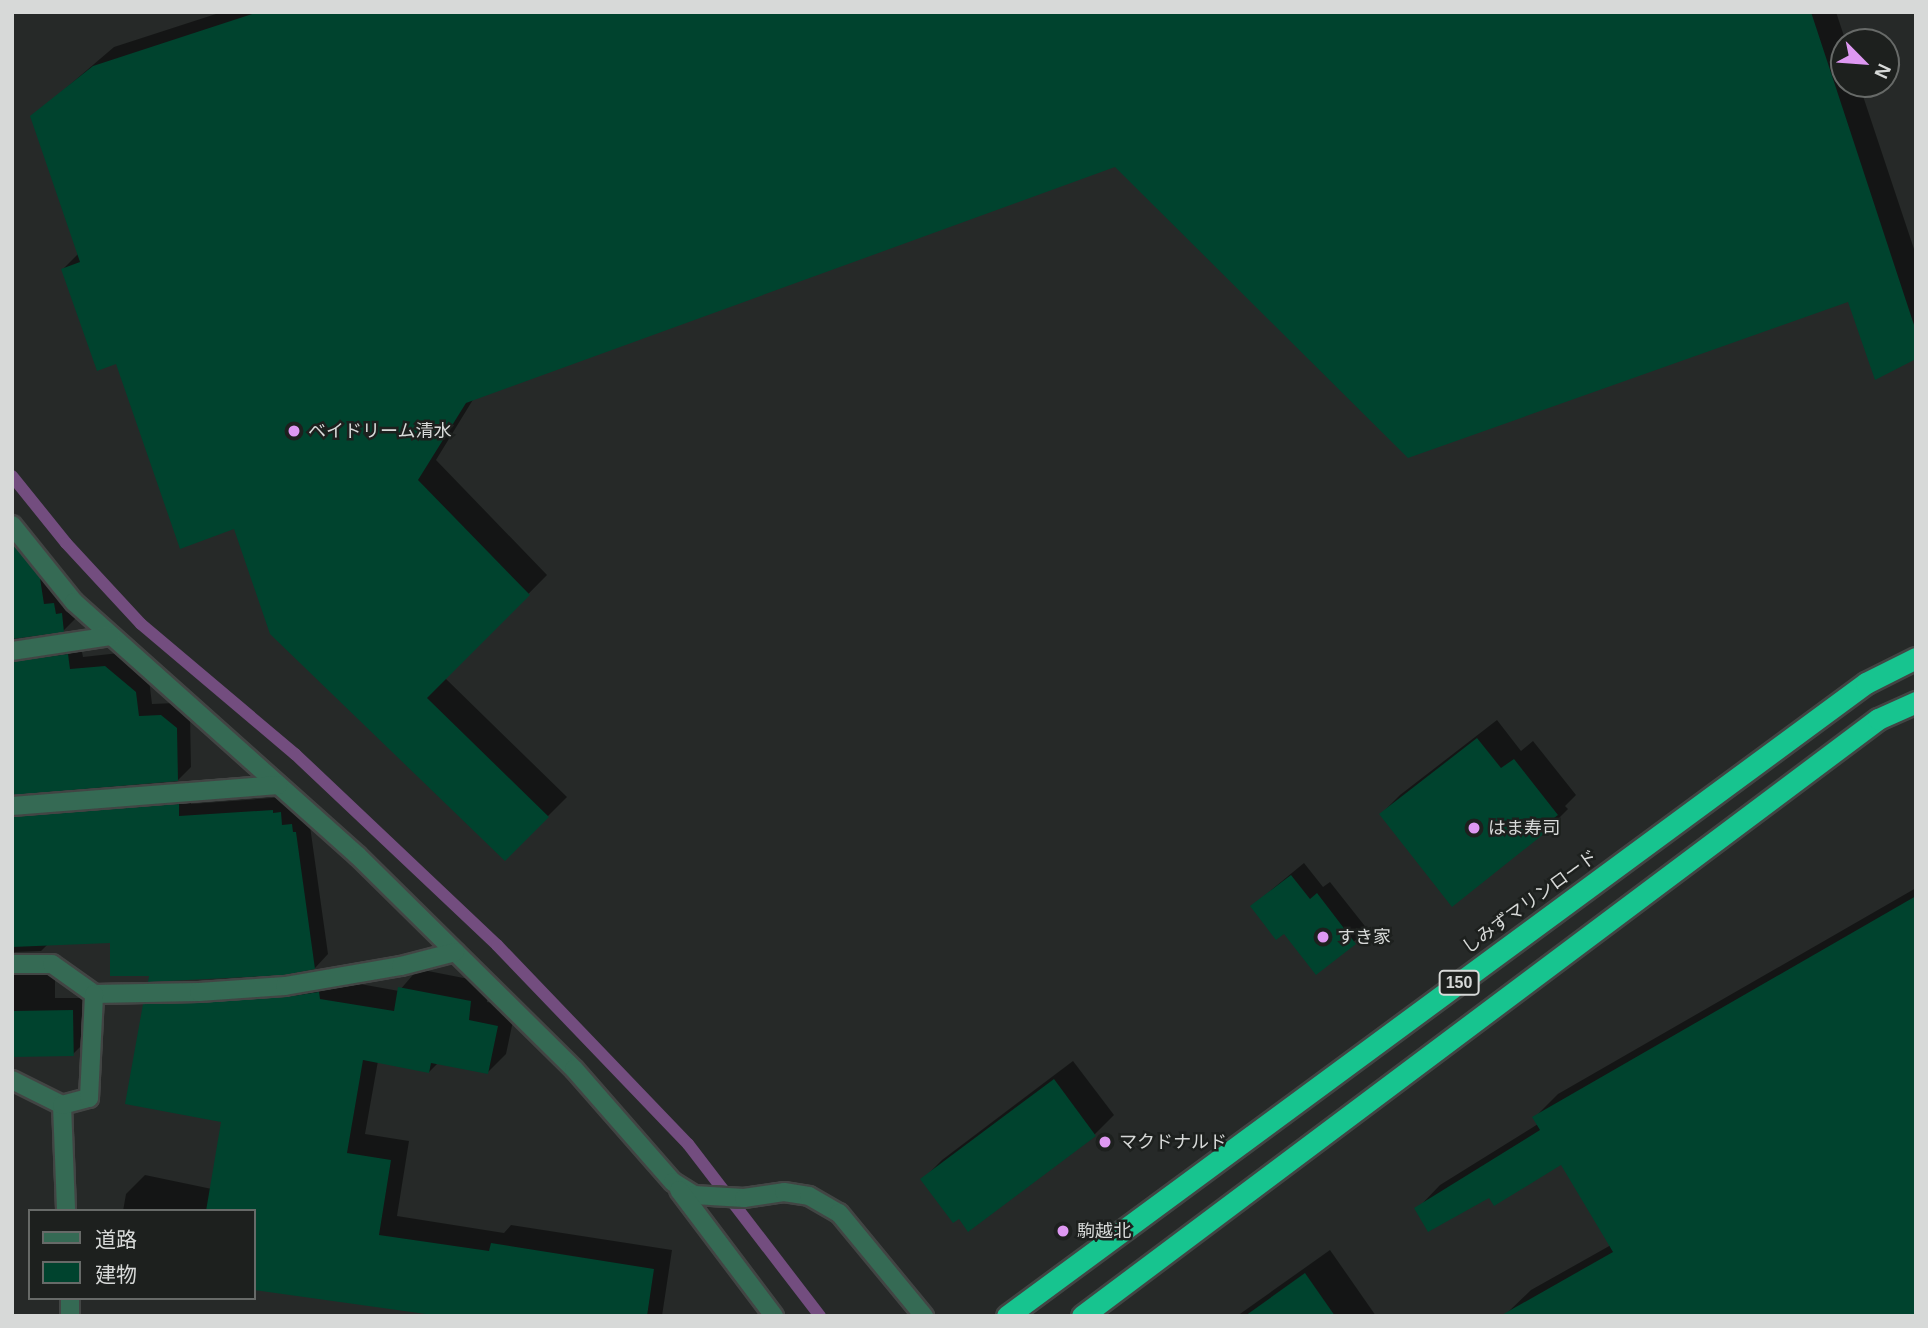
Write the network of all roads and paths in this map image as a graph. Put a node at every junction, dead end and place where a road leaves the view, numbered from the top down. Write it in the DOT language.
graph roads {
  1 [pos="12,525"];
  2 [pos="111,636"];
  3 [pos="12,651"];
  4 [pos="1916,658"];
  5 [pos="1916,702"];
  6 [pos="278,785"];
  7 [pos="12,806"];
  8 [pos="455,952"];
  9 [pos="12,964"];
  10 [pos="93,994"];
  11 [pos="12,1080"];
  12 [pos="62,1105"];
  13 [pos="673,1182"];
  14 [pos="66,1209"];
  15 [pos="774,1316"];
  16 [pos="924,1316"];
  17 [pos="1007,1316"];
  18 [pos="1082,1316"];
  1 -- 2 [label="street"];
  2 -- 3 [label="street"];
  2 -- 6 [label="street"];
  4 -- 17 [label="highway, しみずマリンロード / 150"];
  5 -- 18 [label="highway, 150"];
  6 -- 7 [label="street"];
  6 -- 8 [label="street"];
  8 -- 10 [label="street"];
  8 -- 13 [label="street"];
  9 -- 10 [label="street"];
  10 -- 12 [label="street"];
  11 -- 12 [label="street"];
  12 -- 14 [label="street"];
  13 -- 15 [label="street"];
  13 -- 16 [label="street"];
}
